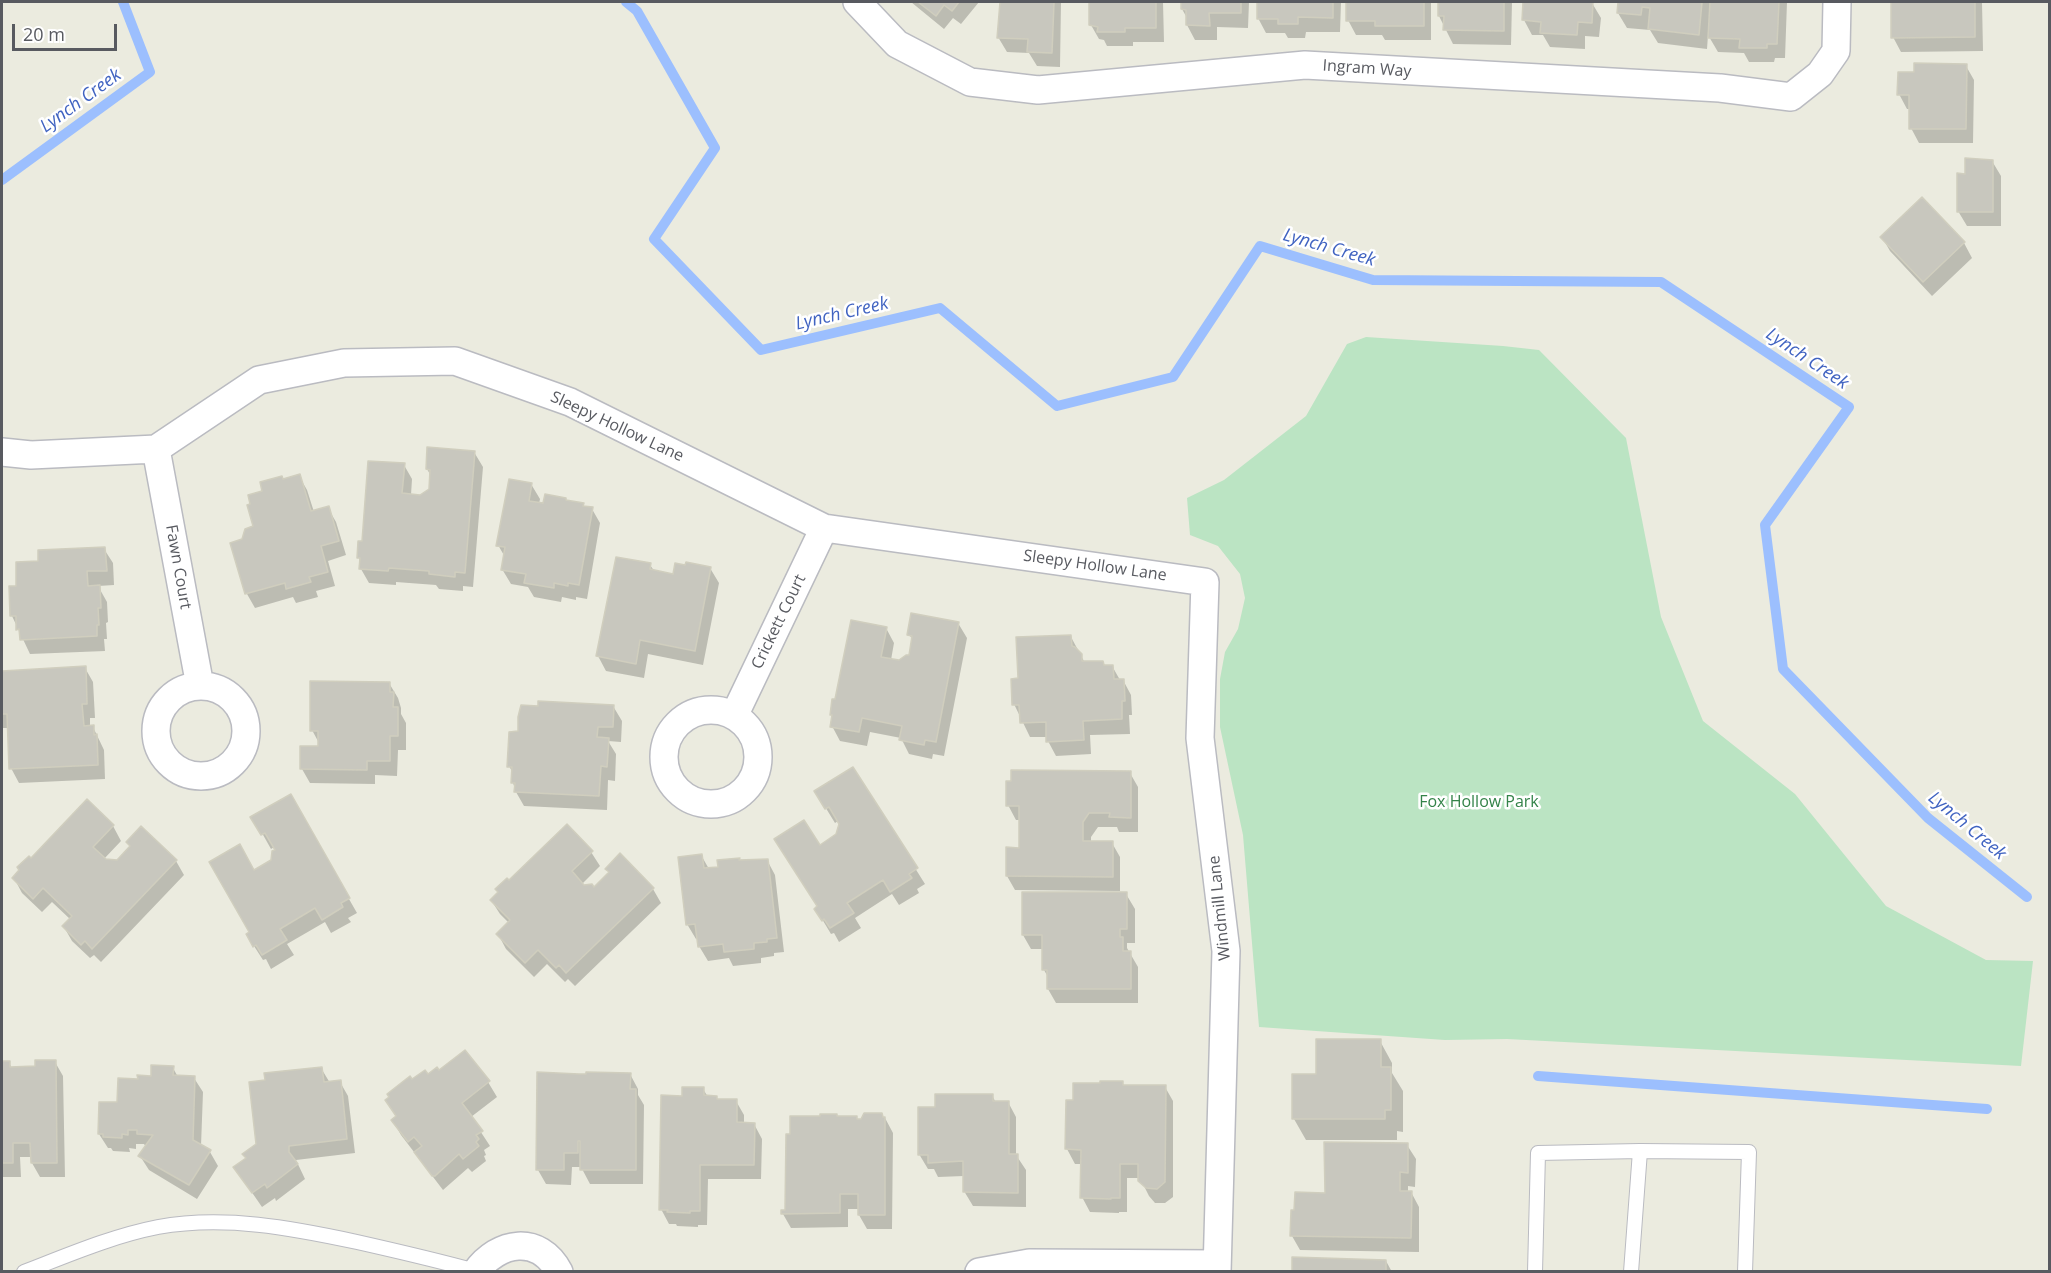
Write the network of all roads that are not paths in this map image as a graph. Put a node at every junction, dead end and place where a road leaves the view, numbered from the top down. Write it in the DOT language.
graph roads {
  1 [pos="857,2"];
  2 [pos="1837,2"];
  3 [pos="156,449"];
  4 [pos="2,452"];
  5 [pos="824,528"];
  6 [pos="1205,582"];
  7 [pos="200,686"];
  8 [pos="734,716"];
  9 [pos="1640,1151"];
  10 [pos="1217,1268"];
  11 [pos="476,1271"];
  12 [pos="24,1272"];
  13 [pos="559,1272"];
  14 [pos="979,1272"];
  15 [pos="1535,1272"];
  16 [pos="1630,1272"];
  17 [pos="1745,1272"];
  1 -- 2 [label="street, Ingram Way"];
  3 -- 4 [label="street"];
  3 -- 5 [label="street, Sleepy Hollow Lane"];
  3 -- 7 [label="street, Fawn Court"];
  5 -- 6 [label="street, Sleepy Hollow Lane"];
  5 -- 8 [label="street, Crickett Court"];
  6 -- 10 [label="street, Windmill Lane"];
  9 -- 15 [label="lane"];
  9 -- 16 [label="lane"];
  9 -- 17 [label="lane"];
  10 -- 14 [label="street"];
  11 -- 12 [label="lane"];
  11 -- 13 [label="street"];
}
